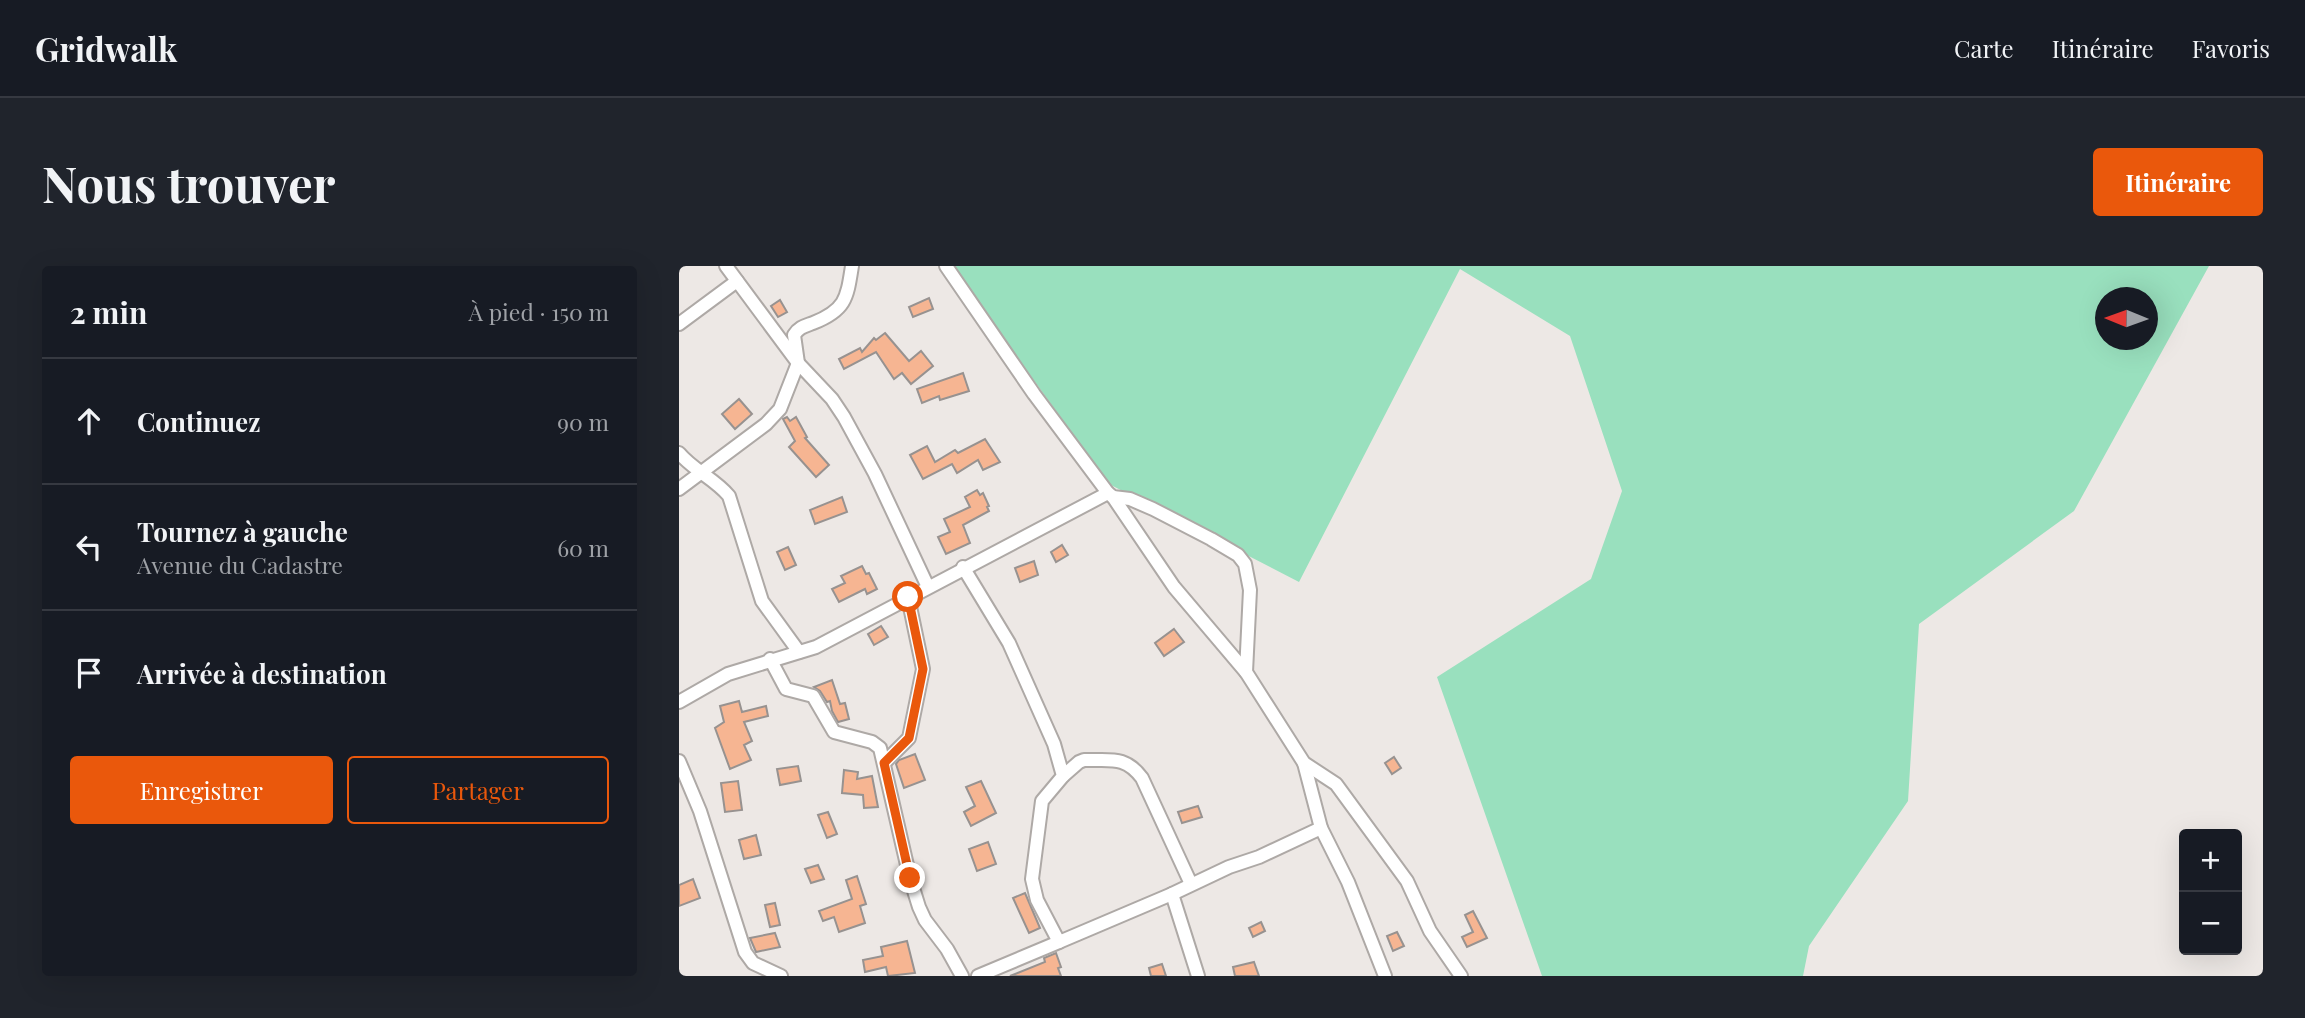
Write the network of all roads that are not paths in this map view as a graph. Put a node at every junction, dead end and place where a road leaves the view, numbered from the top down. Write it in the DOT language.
graph roads {
  1 [pos="726,266"];
  2 [pos="852,266"];
  3 [pos="946,266"];
  4 [pos="737,281"];
  5 [pos="679,324"];
  6 [pos="798,363"];
  7 [pos="679,453"];
  8 [pos="702,474"];
  9 [pos="679,489"];
  10 [pos="1111,495"];
  11 [pos="963,567"];
  12 [pos="928,587"];
  13 [pos="908,597"];
  14 [pos="799,652"];
  15 [pos="770,659"];
  16 [pos="1245,672"];
  17 [pos="679,702"];
  18 [pos="679,761"];
  19 [pos="884,763"];
  20 [pos="1304,763"];
  21 [pos="1063,776"];
  22 [pos="1321,828"];
  23 [pos="1191,884"];
  24 [pos="1172,894"];
  25 [pos="1059,942"];
  26 [pos="781,976"];
  27 [pos="962,976"];
  28 [pos="978,976"];
  29 [pos="1198,976"];
  30 [pos="1385,976"];
  31 [pos="1461,976"];
  1 -- 4 [label="street"];
  2 -- 6 [label="street"];
  3 -- 10 [label="street"];
  4 -- 5 [label="street"];
  4 -- 6 [label="street"];
  6 -- 8 [label="street"];
  6 -- 12 [label="street"];
  7 -- 8 [label="street"];
  8 -- 9 [label="street"];
  8 -- 14 [label="street"];
  10 -- 11 [label="street"];
  10 -- 16 [label="street"];
  10 -- 16 [label="street"];
  11 -- 12 [label="street"];
  11 -- 21 [label="street"];
  12 -- 13 [label="street"];
  13 -- 14 [label="street"];
  13 -- 19 [label="street"];
  14 -- 15 [label="street"];
  15 -- 17 [label="street"];
  15 -- 19 [label="street"];
  16 -- 20 [label="street"];
  18 -- 26 [label="street"];
  19 -- 27 [label="street"];
  20 -- 22 [label="street"];
  20 -- 31 [label="street"];
  21 -- 23 [label="street"];
  21 -- 25 [label="street"];
  22 -- 23 [label="street"];
  22 -- 30 [label="street"];
  23 -- 24 [label="street"];
  24 -- 25 [label="street"];
  24 -- 29 [label="street"];
  25 -- 28 [label="street"];
}
